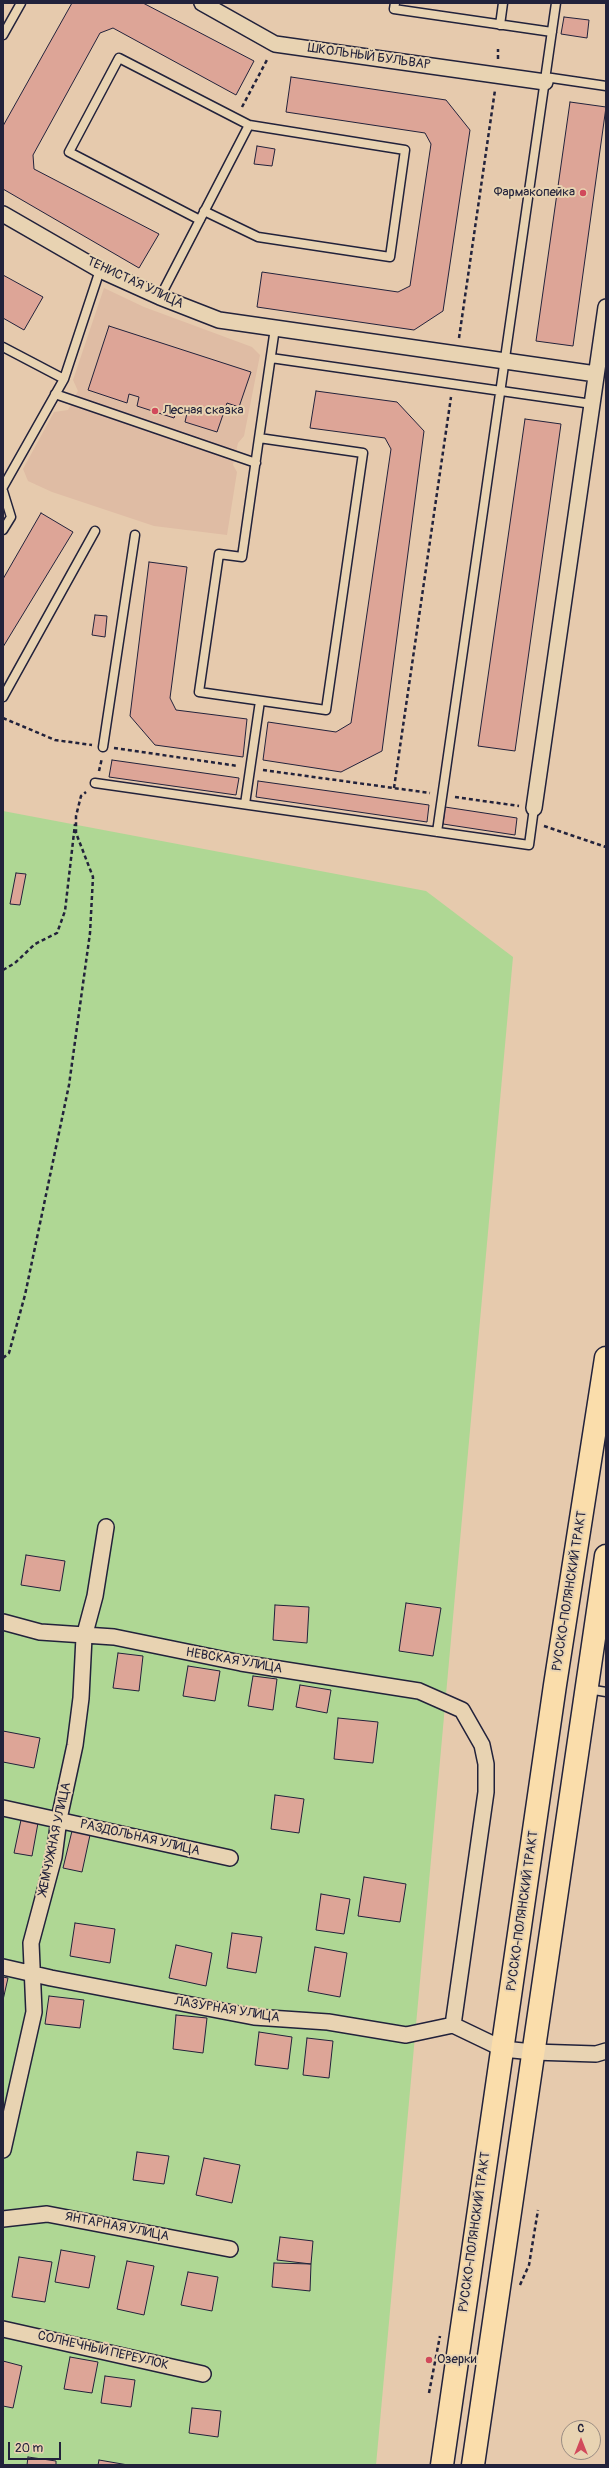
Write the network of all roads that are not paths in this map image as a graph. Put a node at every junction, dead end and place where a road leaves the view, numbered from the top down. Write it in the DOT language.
graph roads {
  1 [pos="21,3"];
  2 [pos="202,3"];
  3 [pos="395,3"];
  4 [pos="503,3"];
  5 [pos="556,3"];
  6 [pos="500,25"];
  7 [pos="552,32"];
  8 [pos="3,35"];
  9 [pos="545,80"];
  10 [pos="606,86"];
  11 [pos="249,125"];
  12 [pos="204,211"];
  13 [pos="3,214"];
  14 [pos="200,220"];
  15 [pos="100,270"];
  16 [pos="160,297"];
  17 [pos="606,307"];
  18 [pos="275,328"];
  19 [pos="3,347"];
  20 [pos="271,358"];
  21 [pos="505,361"];
  22 [pos="596,374"];
  23 [pos="64,379"];
  24 [pos="500,390"];
  25 [pos="55,394"];
  26 [pos="592,404"];
  27 [pos="259,438"];
  28 [pos="256,464"];
  29 [pos="3,487"];
  30 [pos="3,492"];
  31 [pos="3,530"];
  32 [pos="95,531"];
  33 [pos="135,535"];
  34 [pos="3,697"];
  35 [pos="260,701"];
  36 [pos="103,747"];
  37 [pos="95,783"];
  38 [pos="246,804"];
  39 [pos="533,813"];
  40 [pos="437,832"];
  41 [pos="606,1358"];
  42 [pos="106,1527"];
  43 [pos="606,1556"];
  44 [pos="3,1622"];
  45 [pos="84,1636"];
  46 [pos="596,1690"];
  47 [pos="3,1808"];
  48 [pos="59,1819"];
  49 [pos="230,1858"];
  50 [pos="3,1967"];
  51 [pos="31,1972"];
  52 [pos="453,2025"];
  53 [pos="503,2049"];
  54 [pos="533,2052"];
  55 [pos="603,2055"];
  56 [pos="3,2150"];
  57 [pos="3,2219"];
  58 [pos="230,2249"];
  59 [pos="3,2329"];
  60 [pos="202,2374"];
  61 [pos="442,2465"];
  62 [pos="473,2465"];
  1 -- 8 [label="lane"];
  2 -- 9 [label="street, ШКОЛЬНЫЙ БУЛЬВАР"];
  3 -- 6 [label="lane"];
  4 -- 6 [label="lane"];
  5 -- 7 [label="lane"];
  6 -- 7 [label="lane"];
  7 -- 9 [label="lane"];
  9 -- 10 [label="lane"];
  9 -- 21 [label="lane"];
  11 -- 12 [label="lane"];
  11 -- 12 [label="lane"];
  11 -- 14 [label="lane"];
  12 -- 14 [label="lane"];
  13 -- 15 [label="street, ТЕНИСТАЯ УЛИЦА"];
  14 -- 16 [label="lane"];
  15 -- 16 [label="street, ТЕНИСТАЯ УЛИЦА"];
  15 -- 23 [label="lane"];
  16 -- 18 [label="street, ТЕНИСТАЯ УЛИЦА"];
  17 -- 22 [label="street"];
  18 -- 20 [label="lane"];
  18 -- 21 [label="street, ТЕНИСТАЯ УЛИЦА"];
  19 -- 23 [label="lane"];
  20 -- 24 [label="lane"];
  20 -- 27 [label="lane"];
  21 -- 22 [label="street, ТЕНИСТАЯ УЛИЦА"];
  21 -- 24 [label="lane"];
  22 -- 26 [label="street"];
  23 -- 25 [label="lane"];
  24 -- 26 [label="lane"];
  24 -- 40 [label="lane"];
  25 -- 28 [label="lane"];
  25 -- 29 [label="lane"];
  26 -- 39 [label="street"];
  27 -- 28 [label="lane"];
  27 -- 35 [label="lane"];
  28 -- 35 [label="lane"];
  30 -- 31 [label="lane"];
  32 -- 34 [label="lane"];
  33 -- 36 [label="lane"];
  35 -- 38 [label="lane"];
  37 -- 38 [label="lane"];
  38 -- 40 [label="lane"];
  39 -- 40 [label="lane"];
  41 -- 53 [label="main road, РУССКО-ПОЛЯНСКИЙ ТРАКТ"];
  42 -- 45 [label="street, ЖЕМЧУЖНАЯ УЛИЦА"];
  43 -- 46 [label="main road"];
  44 -- 45 [label="street, НЕВСКАЯ УЛИЦА"];
  45 -- 48 [label="street, ЖЕМЧУЖНАЯ УЛИЦА"];
  45 -- 52 [label="street, НЕВСКАЯ УЛИЦА"];
  46 -- 54 [label="main road"];
  47 -- 48 [label="street, РАЗДОЛЬНАЯ УЛИЦА"];
  48 -- 49 [label="street, РАЗДОЛЬНАЯ УЛИЦА"];
  48 -- 51 [label="street, ЖЕМЧУЖНАЯ УЛИЦА"];
  50 -- 51 [label="street, ЛАЗУРНАЯ УЛИЦА"];
  51 -- 52 [label="street, ЛАЗУРНАЯ УЛИЦА"];
  51 -- 56 [label="street, ЖЕМЧУЖНАЯ УЛИЦА"];
  52 -- 53 [label="street"];
  53 -- 54 [label="street"];
  53 -- 61 [label="main road, РУССКО-ПОЛЯНСКИЙ ТРАКТ"];
  54 -- 55 [label="street"];
  54 -- 62 [label="main road"];
  57 -- 58 [label="street, ЯНТАРНАЯ УЛИЦА"];
  59 -- 60 [label="street, СОЛНЕЧНЫЙ ПЕРЕУЛОК"];
}
